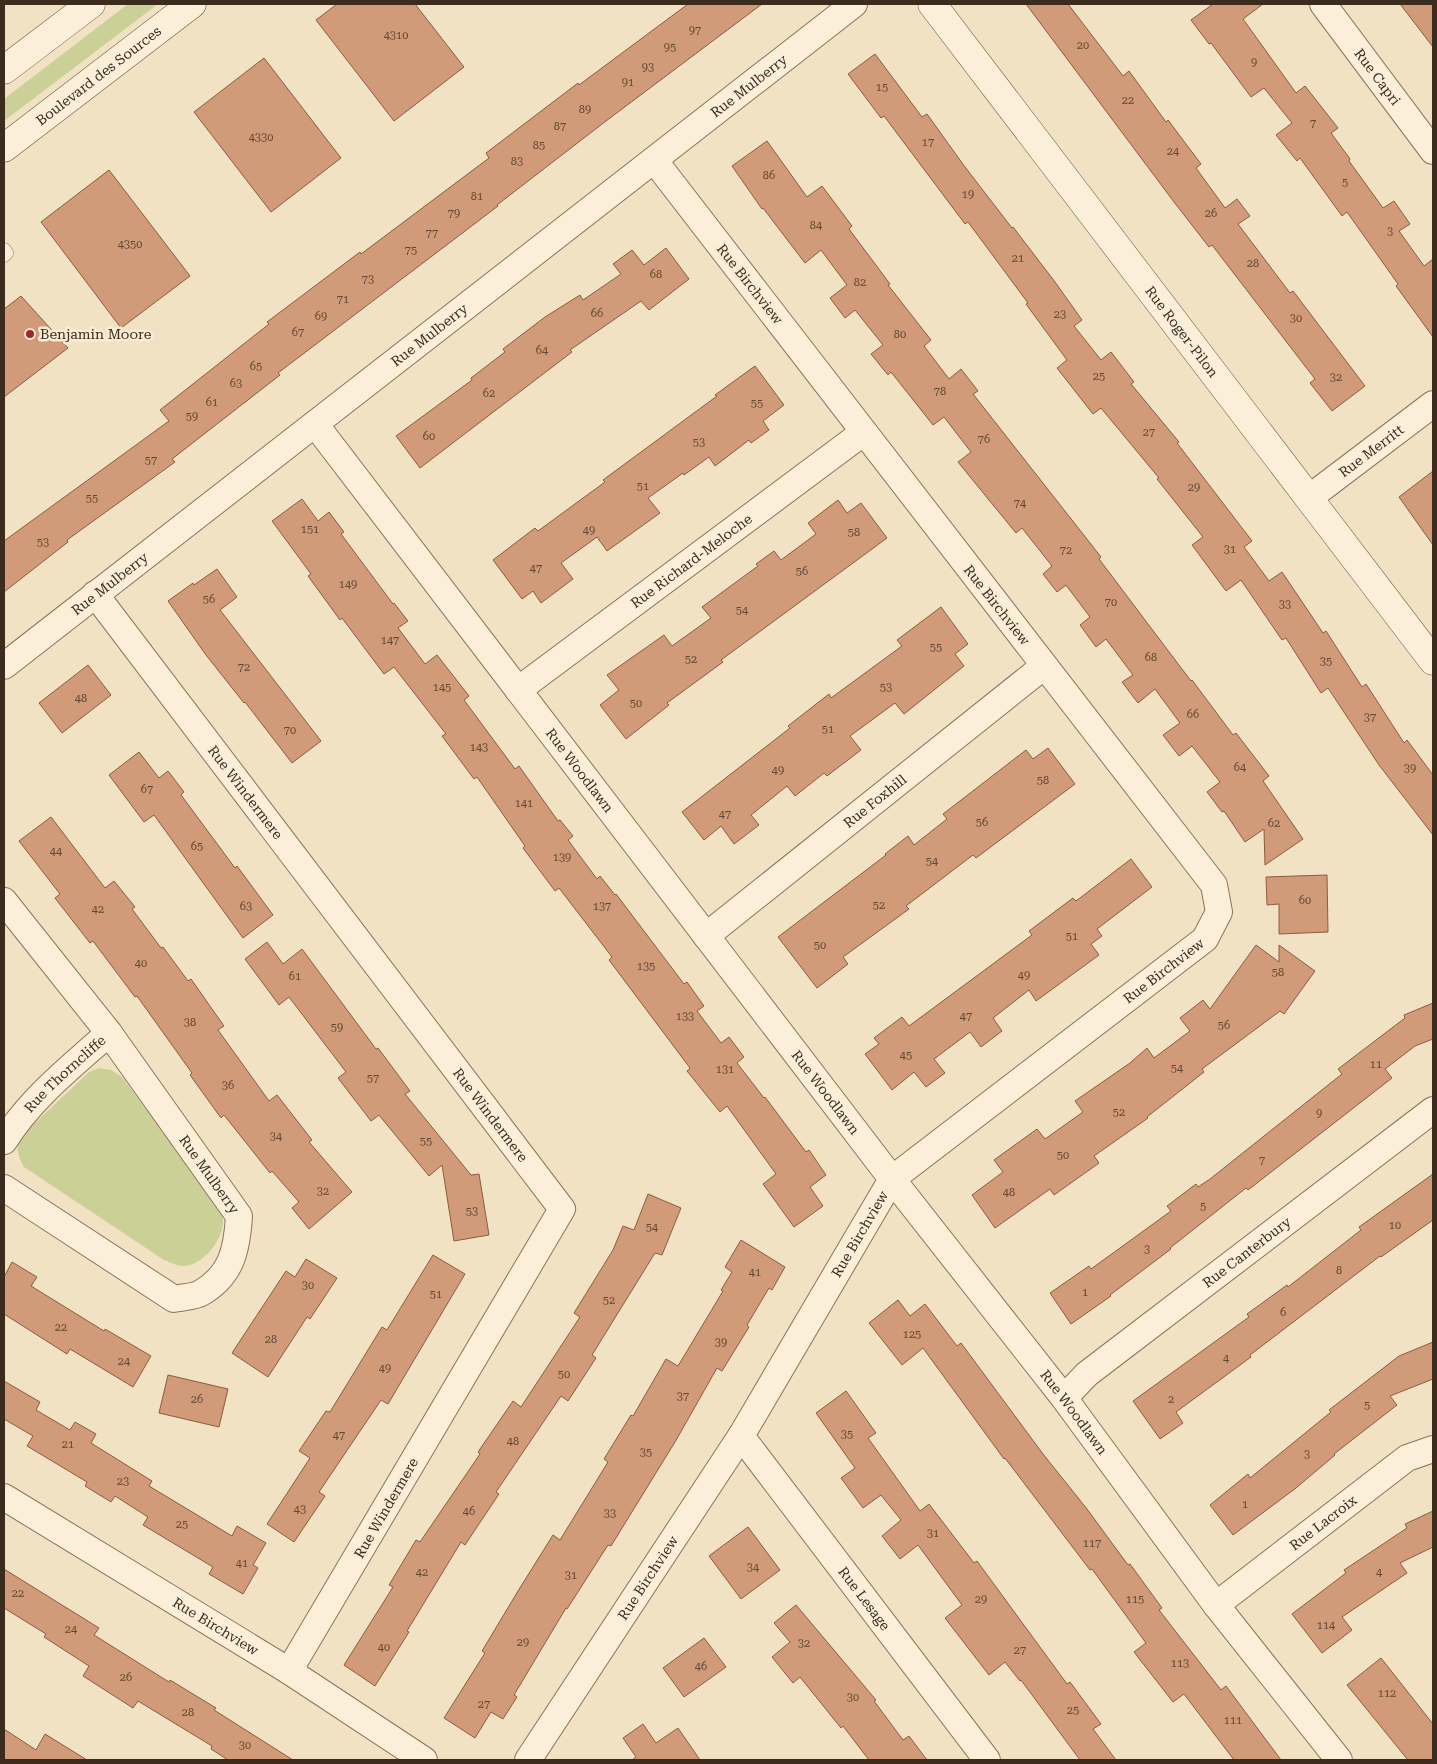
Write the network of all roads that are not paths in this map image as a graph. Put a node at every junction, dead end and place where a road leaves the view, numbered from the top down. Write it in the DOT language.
graph roads {
  1 [pos="91,4"];
  2 [pos="192,4"];
  3 [pos="854,4"];
  4 [pos="932,4"];
  5 [pos="1323,4"];
  6 [pos="4,70"];
  7 [pos="4,148"];
  8 [pos="1433,151"];
  9 [pos="654,160"];
  10 [pos="4,250"];
  11 [pos="4,255"];
  12 [pos="1433,404"];
  13 [pos="316,424"];
  14 [pos="864,432"];
  15 [pos="1309,498"];
  16 [pos="95,594"];
  17 [pos="1433,660"];
  18 [pos="4,666"];
  19 [pos="1044,666"];
  20 [pos="518,690"];
  21 [pos="4,901"];
  22 [pos="706,936"];
  23 [pos="109,1033"];
  24 [pos="1433,1110"];
  25 [pos="4,1141"];
  26 [pos="892,1179"];
  27 [pos="4,1188"];
  28 [pos="1064,1398"];
  29 [pos="741,1436"];
  30 [pos="1433,1449"];
  31 [pos="4,1497"];
  32 [pos="1216,1605"];
  33 [pos="290,1672"];
  34 [pos="424,1760"];
  35 [pos="528,1760"];
  36 [pos="987,1760"];
  37 [pos="1339,1760"];
  1 -- 6 [label="street"];
  2 -- 7 [label="street, Boulevard des Sources"];
  3 -- 9 [label="street, Rue Mulberry"];
  4 -- 15 [label="street, Rue Roger-Pilon"];
  5 -- 8 [label="street, Rue Capri"];
  9 -- 13 [label="street, Rue Mulberry"];
  9 -- 14 [label="street, Rue Birchview"];
  10 -- 11 [label="lane"];
  12 -- 15 [label="street, Rue Merritt"];
  13 -- 16 [label="street, Rue Mulberry"];
  13 -- 20 [label="street, Rue Woodlawn"];
  14 -- 19 [label="street, Rue Birchview"];
  14 -- 20 [label="street, Rue Richard-Meloche"];
  15 -- 17 [label="street, Rue Roger-Pilon"];
  16 -- 18 [label="street, Rue Mulberry"];
  16 -- 33 [label="street, Rue Windermere"];
  19 -- 22 [label="street, Rue Foxhill"];
  19 -- 26 [label="street, Rue Birchview"];
  20 -- 22 [label="street, Rue Woodlawn"];
  21 -- 23 [label="street, Rue Mulberry"];
  22 -- 26 [label="street, Rue Woodlawn"];
  23 -- 25 [label="street, Rue Thorncliffe"];
  23 -- 27 [label="street, Rue Mulberry"];
  24 -- 28 [label="street, Rue Canterbury"];
  26 -- 28 [label="street, Rue Woodlawn"];
  26 -- 29 [label="street, Rue Birchview"];
  28 -- 32 [label="street, Rue Woodlawn"];
  29 -- 35 [label="street, Rue Birchview"];
  29 -- 36 [label="street, Rue Lesage"];
  30 -- 32 [label="street, Rue Lacroix"];
  31 -- 33 [label="street, Rue Birchview"];
  32 -- 37 [label="street, Rue Woodlawn"];
  33 -- 34 [label="street, Rue Birchview"];
}
